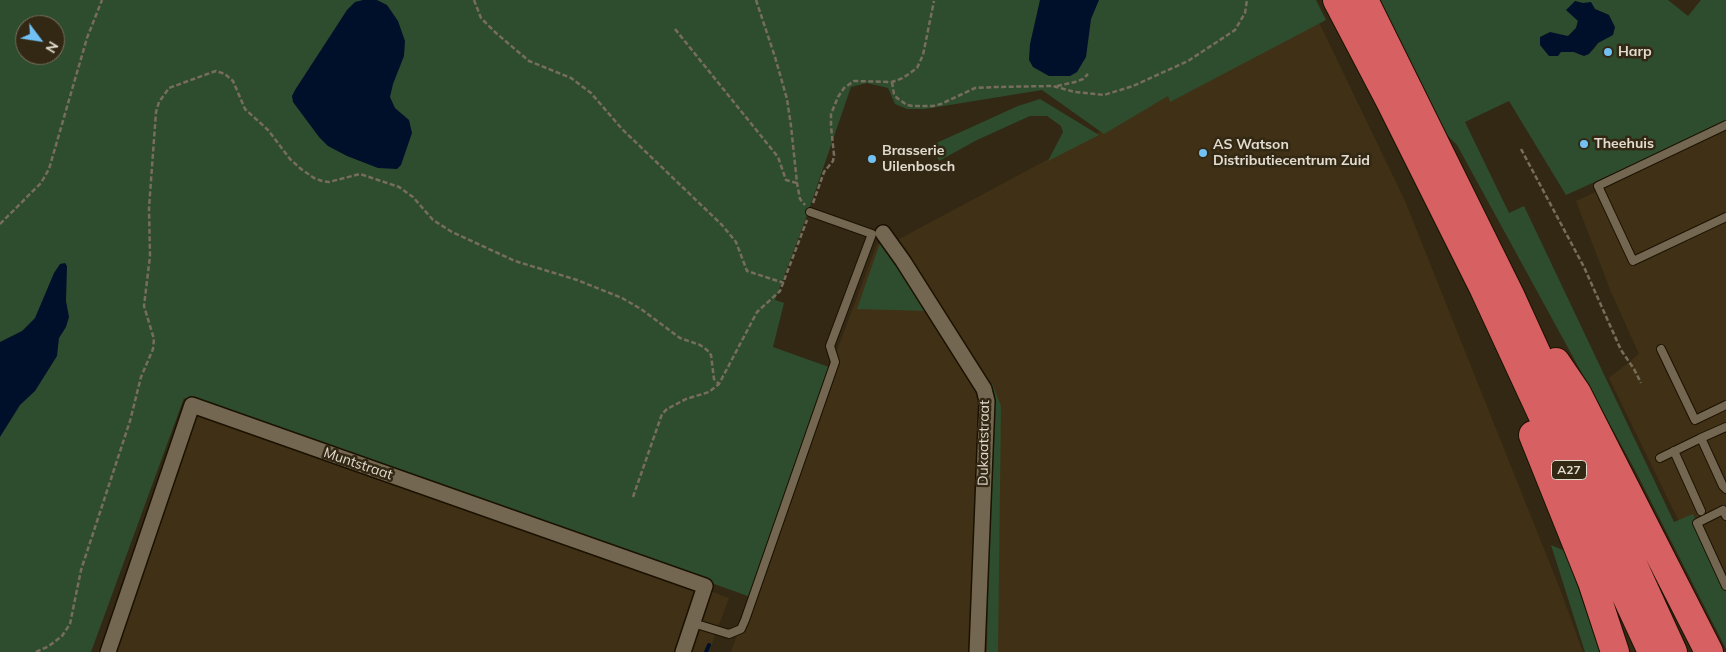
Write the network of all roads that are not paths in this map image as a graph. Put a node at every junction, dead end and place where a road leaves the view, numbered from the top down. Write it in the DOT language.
graph roads {
  1 [pos="1336,0"];
  2 [pos="1364,0"];
  3 [pos="1726,125"];
  4 [pos="810,212"];
  5 [pos="1726,217"];
  6 [pos="883,234"];
  7 [pos="1484,289"];
  8 [pos="1512,297"];
  9 [pos="1661,349"];
  10 [pos="1726,405"];
  11 [pos="1726,427"];
  12 [pos="1701,438"];
  13 [pos="1674,451"];
  14 [pos="1660,458"];
  15 [pos="1726,489"];
  16 [pos="1701,511"];
  17 [pos="1726,516"];
  18 [pos="1726,586"];
  19 [pos="693,623"];
  20 [pos="108,652"];
  21 [pos="683,652"];
  22 [pos="977,652"];
  23 [pos="1615,652"];
  24 [pos="1652,652"];
  25 [pos="1673,652"];
  26 [pos="1709,652"];
  1 -- 7 [label="highway, A27"];
  2 -- 8 [label="highway, A27"];
  3 -- 5 [label="lane"];
  4 -- 19 [label="lane"];
  6 -- 22 [label="street, Dukaatstraat"];
  7 -- 23 [label="highway, A27"];
  7 -- 24 [label="highway, A27"];
  8 -- 25 [label="highway, A27"];
  8 -- 26 [label="highway, A27"];
  9 -- 10 [label="lane"];
  11 -- 12 [label="lane"];
  12 -- 13 [label="lane"];
  12 -- 15 [label="lane"];
  13 -- 14 [label="lane"];
  13 -- 16 [label="lane"];
  17 -- 18 [label="lane"];
  19 -- 20 [label="street, Muntstraat"];
  19 -- 21 [label="street, Muntstraat"];
}
